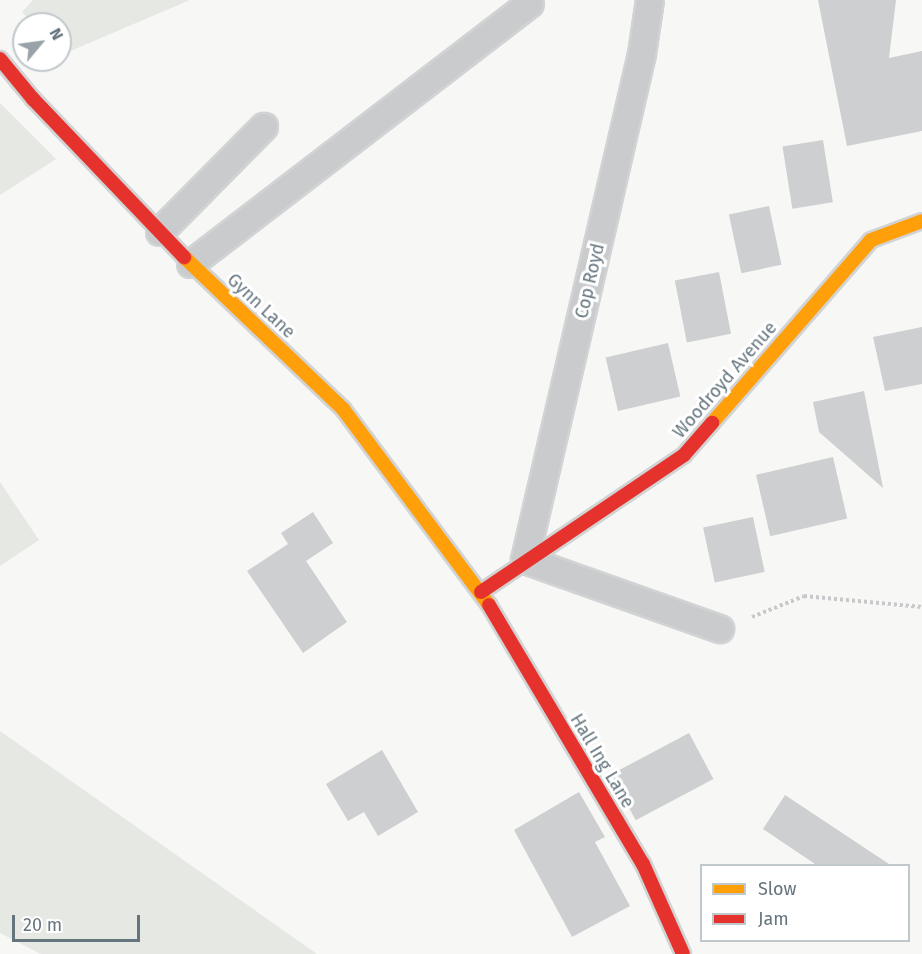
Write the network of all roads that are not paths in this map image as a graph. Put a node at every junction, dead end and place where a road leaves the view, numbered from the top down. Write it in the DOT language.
graph roads {
  1 [pos="650,0"];
  2 [pos="530,4"];
  3 [pos="0,59"];
  4 [pos="264,127"];
  5 [pos="922,221"];
  6 [pos="160,232"];
  7 [pos="190,264"];
  8 [pos="525,560"];
  9 [pos="481,592"];
  10 [pos="720,629"];
  11 [pos="682,954"];
  1 -- 8 [label="lane, Cop Royd"];
  2 -- 7 [label="lane"];
  3 -- 6 [label="street, Gynn Lane"];
  4 -- 6 [label="lane"];
  5 -- 8 [label="street, Woodroyd Avenue"];
  6 -- 7 [label="street, Gynn Lane"];
  7 -- 9 [label="street, Gynn Lane"];
  8 -- 9 [label="street, Woodroyd Avenue"];
  8 -- 10 [label="lane"];
  9 -- 11 [label="street, Hall Ing Lane"];
}
